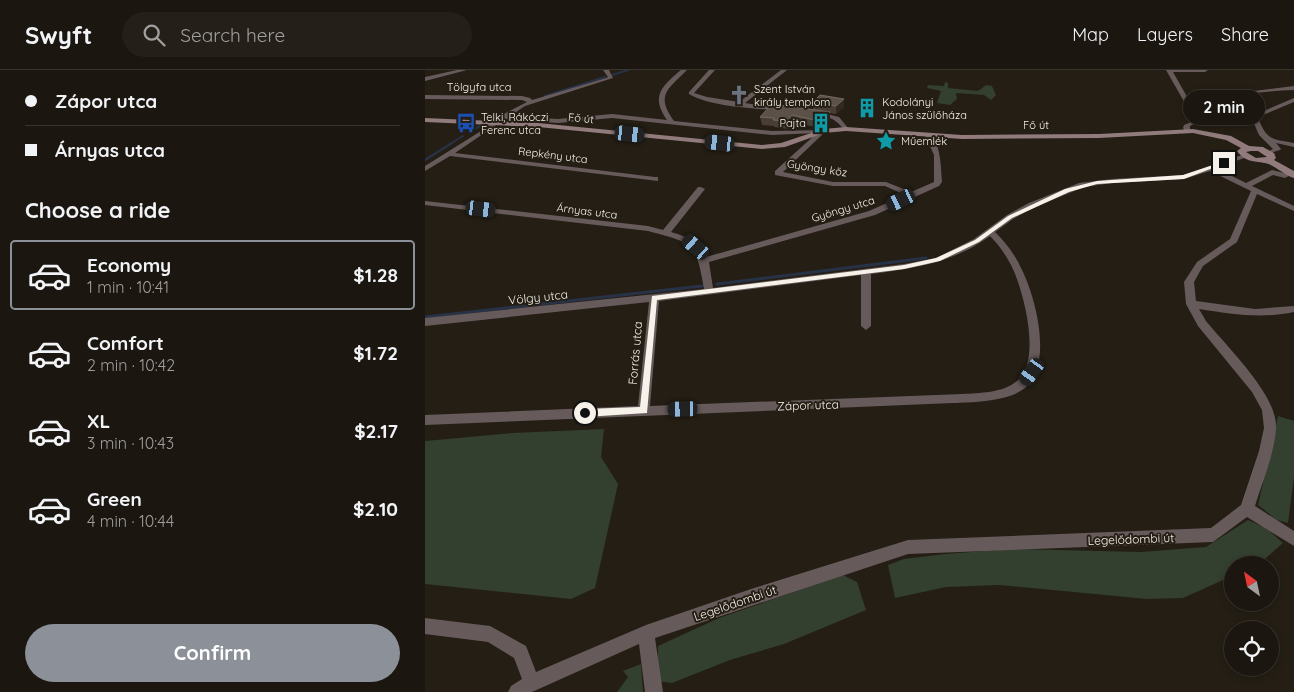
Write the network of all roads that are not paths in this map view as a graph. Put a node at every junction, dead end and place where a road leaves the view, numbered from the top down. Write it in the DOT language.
graph roads {
  1 [pos="464,70"];
  2 [pos="684,70"];
  3 [pos="712,70"];
  4 [pos="785,70"];
  5 [pos="1169,70"];
  6 [pos="1205,70"];
  7 [pos="605,71"];
  8 [pos="596,75"];
  9 [pos="425,79"];
  10 [pos="1294,88"];
  11 [pos="553,91"];
  12 [pos="425,97"];
  13 [pos="1294,100"];
  14 [pos="531,103"];
  15 [pos="742,103"];
  16 [pos="1189,104"];
  17 [pos="1212,105"];
  18 [pos="790,110"];
  19 [pos="809,112"];
  20 [pos="1195,117"];
  21 [pos="498,119"];
  22 [pos="425,120"];
  23 [pos="1256,120"];
  24 [pos="671,121"];
  25 [pos="846,129"];
  26 [pos="823,131"];
  27 [pos="1188,132"];
  28 [pos="928,135"];
  29 [pos="1269,140"];
  30 [pos="1294,145"];
  31 [pos="1246,152"];
  32 [pos="445,153"];
  33 [pos="1266,154"];
  34 [pos="425,163"];
  35 [pos="1210,168"];
  36 [pos="425,169"];
  37 [pos="1289,176"];
  38 [pos="655,179"];
  39 [pos="1251,188"];
  40 [pos="701,189"];
  41 [pos="911,195"];
  42 [pos="425,203"];
  43 [pos="1294,208"];
  44 [pos="991,232"];
  45 [pos="665,234"];
  46 [pos="704,260"];
  47 [pos="866,272"];
  48 [pos="709,290"];
  49 [pos="654,298"];
  50 [pos="1191,304"];
  51 [pos="1294,309"];
  52 [pos="425,322"];
  53 [pos="866,326"];
  54 [pos="644,410"];
  55 [pos="425,420"];
  56 [pos="1247,508"];
  57 [pos="1294,539"];
  58 [pos="425,626"];
  59 [pos="646,633"];
  60 [pos="532,682"];
  61 [pos="517,692"];
  62 [pos="654,692"];
  1 -- 9 [label="street"];
  2 -- 24 [label="street"];
  3 -- 15 [label="street"];
  4 -- 15 [label="street"];
  5 -- 6 [label="street"];
  5 -- 16 [label="street"];
  7 -- 14 [label="street"];
  8 -- 11 [label="street"];
  10 -- 17 [label="street"];
  12 -- 14 [label="street, Tölgyfa utca"];
  13 -- 23 [label="street"];
  14 -- 21 [label="street"];
  15 -- 18 [label="street"];
  16 -- 17 [label="street"];
  16 -- 20 [label="street"];
  17 -- 20 [label="street"];
  17 -- 23 [label="street"];
  19 -- 25 [label="street"];
  20 -- 27 [label="street"];
  21 -- 22 [label="main road, Fő út"];
  21 -- 24 [label="street, Fő út"];
  21 -- 26 [label="main road, Fő út"];
  21 -- 32 [label="street"];
  23 -- 29 [label="street"];
  24 -- 26 [label="street, Fő út"];
  25 -- 26 [label="main road, Fő út"];
  25 -- 28 [label="main road, Fő út"];
  26 -- 41 [label="street, Gyöngy köz"];
  27 -- 28 [label="main road, Fő út"];
  27 -- 31 [label="main road, Fő út"];
  28 -- 41 [label="street, Gyöngy utca"];
  29 -- 30 [label="street"];
  29 -- 33 [label="street"];
  31 -- 33 [label="main road"];
  31 -- 33 [label="main road"];
  31 -- 35 [label="street"];
  32 -- 34 [label="street"];
  32 -- 36 [label="street"];
  32 -- 38 [label="street, Repkény utca"];
  33 -- 37 [label="main road"];
  35 -- 39 [label="street"];
  35 -- 44 [label="street"];
  37 -- 39 [label="street"];
  39 -- 43 [label="street"];
  39 -- 50 [label="street"];
  40 -- 45 [label="street"];
  41 -- 46 [label="street, Gyöngy utca"];
  42 -- 45 [label="street, Árnyas utca"];
  44 -- 47 [label="street"];
  44 -- 54 [label="street, Zápor utca"];
  45 -- 46 [label="street, Árnyas utca"];
  46 -- 48 [label="street, Árnyas utca"];
  47 -- 48 [label="street"];
  47 -- 53 [label="street"];
  48 -- 49 [label="street"];
  49 -- 52 [label="street, Völgy utca"];
  49 -- 54 [label="street, Forrás utca"];
  50 -- 51 [label="street"];
  50 -- 56 [label="street"];
  54 -- 55 [label="street, Zápor utca"];
  56 -- 57 [label="street"];
  56 -- 59 [label="street, Legelődombi út"];
  58 -- 60 [label="street"];
  59 -- 60 [label="street, Legelődombi út"];
  59 -- 62 [label="street"];
  60 -- 61 [label="street, Legelődombi út"];
}
